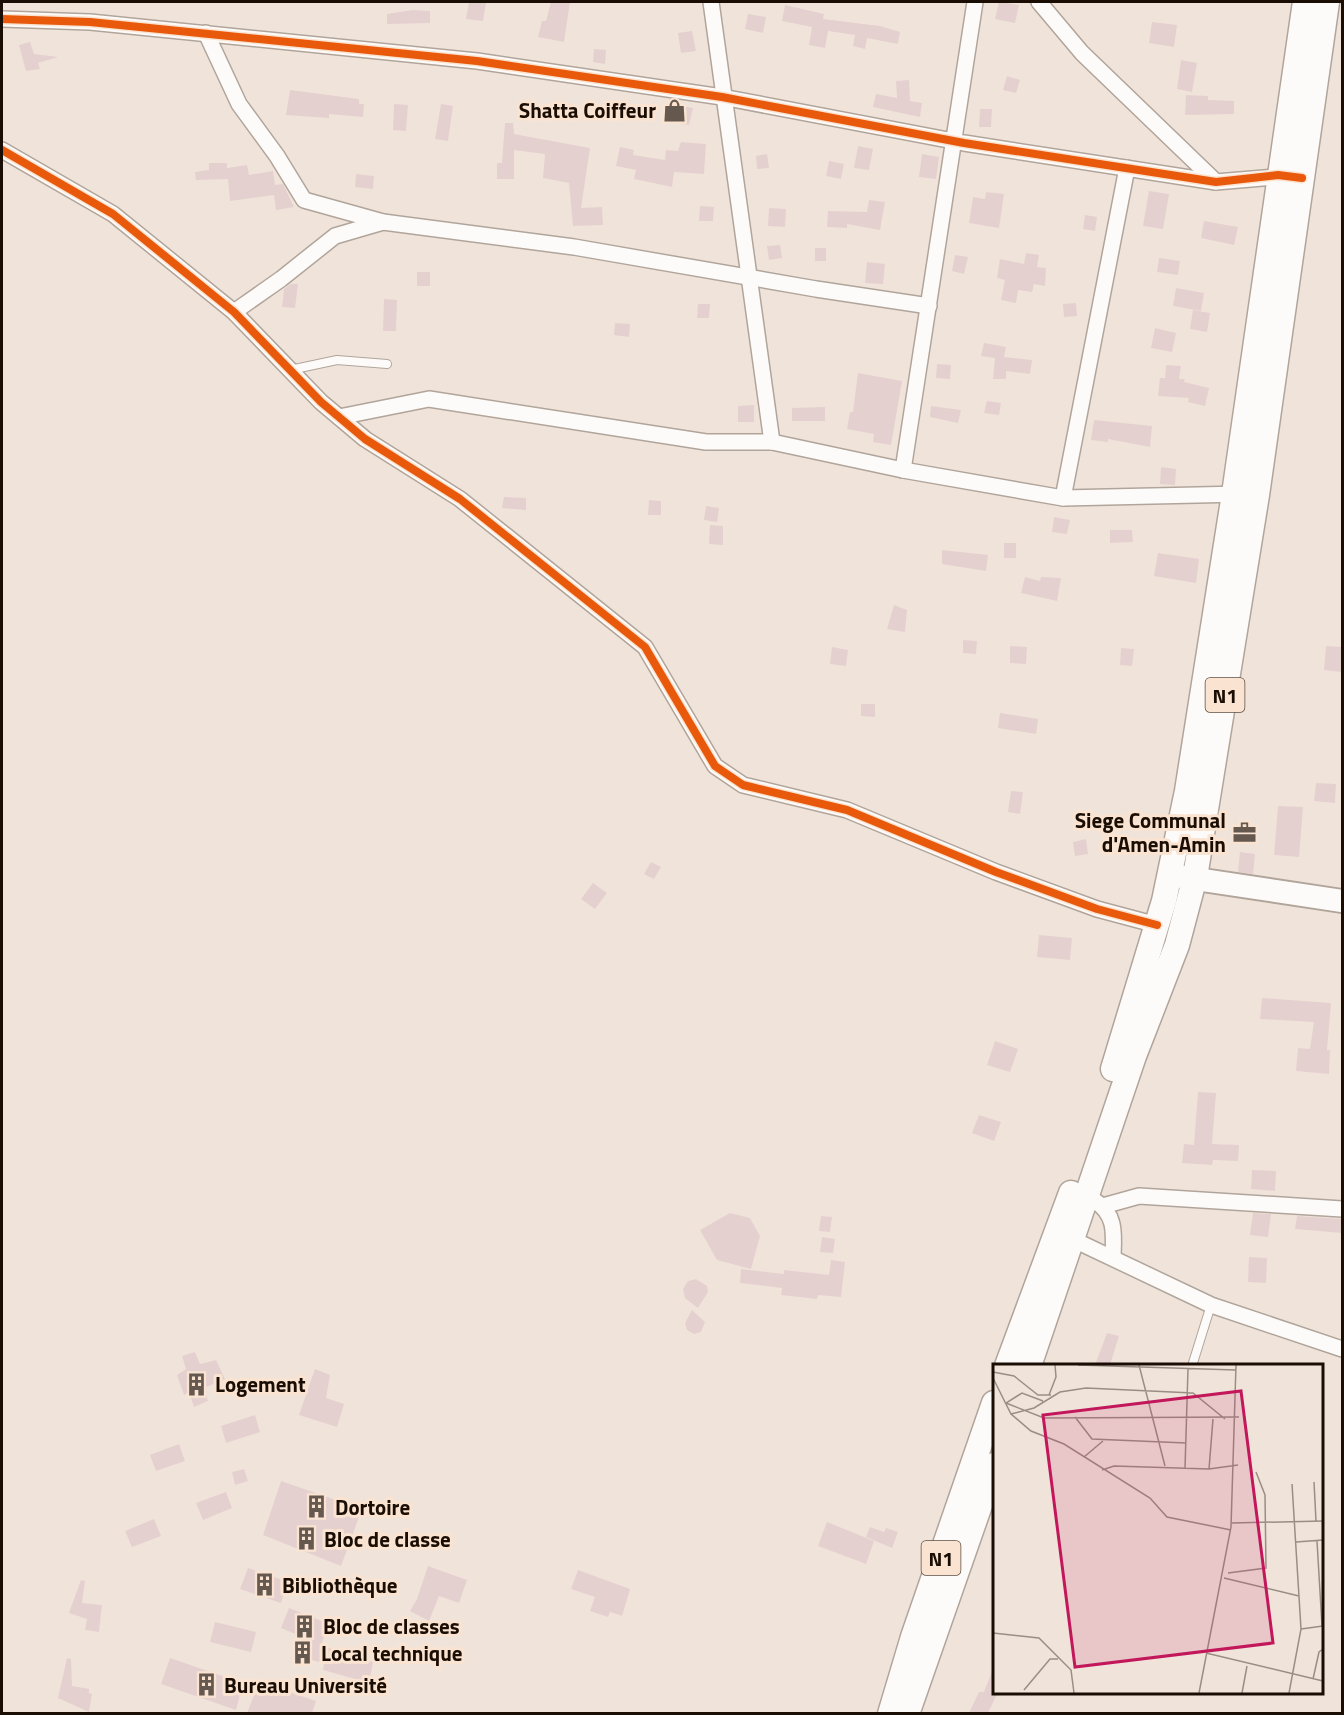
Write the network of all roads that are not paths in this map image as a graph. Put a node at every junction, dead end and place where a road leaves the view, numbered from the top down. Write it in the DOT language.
graph roads {
  1 [pos="711,2"];
  2 [pos="975,2"];
  3 [pos="1039,2"];
  4 [pos="1305,2"];
  5 [pos="1328,2"];
  6 [pos="2,19"];
  7 [pos="206,33"];
  8 [pos="723,97"];
  9 [pos="954,141"];
  10 [pos="2,150"];
  11 [pos="1127,168"];
  12 [pos="1290,176"];
  13 [pos="1216,182"];
  14 [pos="383,222"];
  15 [pos="749,278"];
  16 [pos="929,306"];
  17 [pos="234,312"];
  18 [pos="387,364"];
  19 [pos="290,370"];
  20 [pos="339,417"];
  21 [pos="771,442"];
  22 [pos="903,470"];
  23 [pos="1245,494"];
  24 [pos="1063,498"];
  25 [pos="1169,876"];
  26 [pos="1195,877"];
  27 [pos="1342,901"];
  28 [pos="1157,925"];
  29 [pos="1095,1201"];
  30 [pos="1342,1209"];
  31 [pos="1072,1239"];
  32 [pos="1113,1256"];
  33 [pos="1211,1305"];
  34 [pos="1342,1349"];
  35 [pos="1007,1364"];
  36 [pos="1029,1364"];
  37 [pos="1192,1364"];
  38 [pos="993,1406"];
  39 [pos="993,1468"];
  40 [pos="890,1713"];
  41 [pos="907,1713"];
  1 -- 8 [label="street"];
  2 -- 9 [label="street"];
  3 -- 13 [label="street"];
  4 -- 12 [label="main road, N1"];
  5 -- 12 [label="main road, N1"];
  6 -- 7 [label="street"];
  7 -- 8 [label="street"];
  7 -- 14 [label="street"];
  8 -- 9 [label="street"];
  8 -- 15 [label="street"];
  9 -- 11 [label="street"];
  9 -- 16 [label="street"];
  10 -- 17 [label="street"];
  11 -- 13 [label="street"];
  11 -- 24 [label="street"];
  12 -- 13 [label="street"];
  12 -- 23 [label="main road, N1"];
  14 -- 15 [label="street"];
  14 -- 17 [label="street"];
  15 -- 16 [label="street"];
  15 -- 21 [label="street"];
  16 -- 22 [label="street"];
  17 -- 19 [label="street"];
  18 -- 19 [label="lane"];
  19 -- 20 [label="street"];
  20 -- 21 [label="street"];
  20 -- 28 [label="street"];
  21 -- 22 [label="street"];
  22 -- 24 [label="street"];
  23 -- 24 [label="street"];
  23 -- 25 [label="main road, N1"];
  23 -- 26 [label="main road, N1"];
  25 -- 26 [label="street"];
  25 -- 28 [label="main road, N1"];
  26 -- 27 [label="street"];
  26 -- 29 [label="main road, N1"];
  28 -- 35 [label="main road, N1"];
  29 -- 30 [label="street"];
  29 -- 31 [label="main road, N1"];
  29 -- 32 [label="street"];
  31 -- 32 [label="street"];
  31 -- 36 [label="main road, N1"];
  32 -- 33 [label="street"];
  33 -- 34 [label="street"];
  33 -- 37 [label="lane"];
  38 -- 40 [label="main road, N1"];
  39 -- 41 [label="main road, N1"];
}
